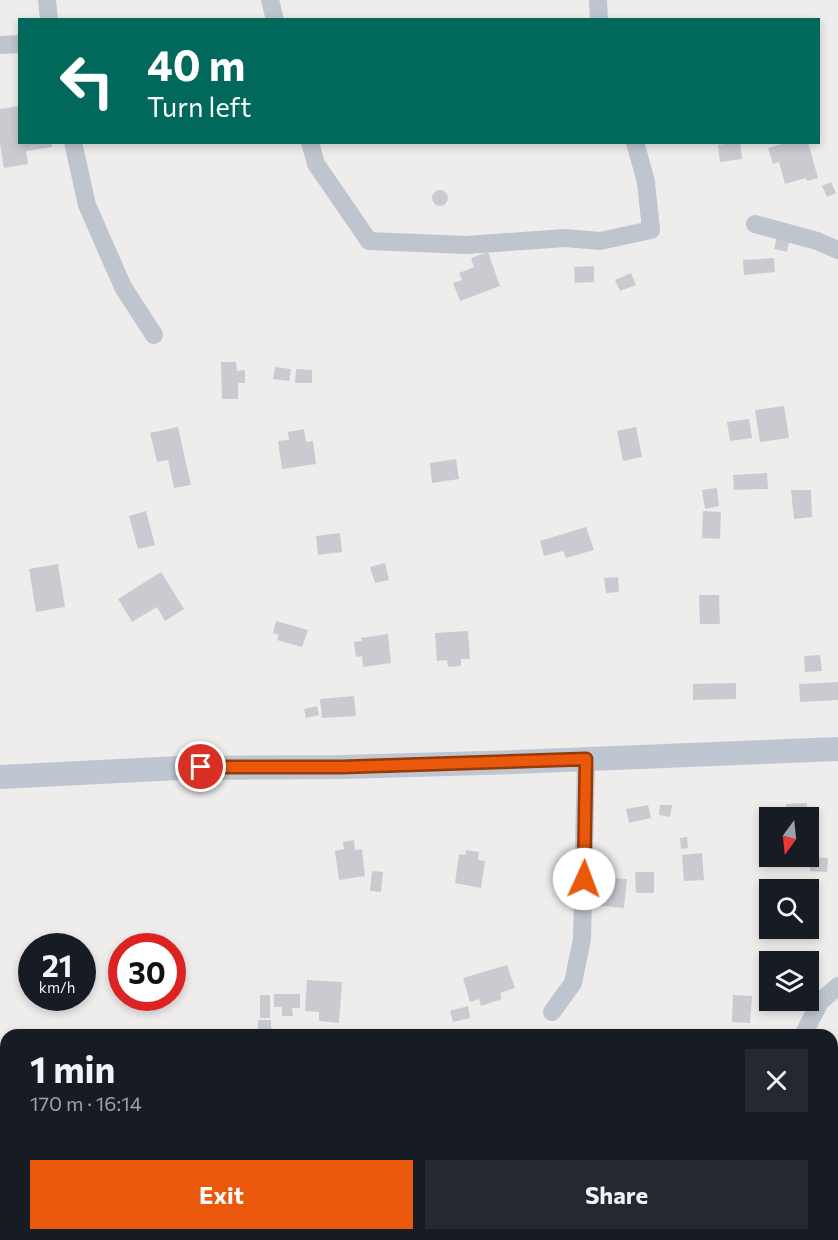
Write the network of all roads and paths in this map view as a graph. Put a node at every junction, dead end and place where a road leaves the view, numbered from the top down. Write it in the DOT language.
graph roads {
  1 [pos="47,0"];
  2 [pos="270,0"];
  3 [pos="598,0"];
  4 [pos="49,18"];
  5 [pos="274,18"];
  6 [pos="599,18"];
  7 [pos="18,44"];
  8 [pos="0,45"];
  9 [pos="73,144"];
  10 [pos="311,144"];
  11 [pos="636,144"];
  12 [pos="755,224"];
  13 [pos="838,250"];
  14 [pos="154,335"];
  15 [pos="838,749"];
  16 [pos="586,759"];
  17 [pos="0,777"];
  18 [pos="838,986"];
  19 [pos="552,1012"];
  20 [pos="806,1029"];
  1 -- 4 [label="street"];
  2 -- 5 [label="street"];
  3 -- 6 [label="street"];
  7 -- 8 [label="street"];
  9 -- 14 [label="street"];
  10 -- 11 [label="street"];
  12 -- 13 [label="street"];
  15 -- 16 [label="street"];
  16 -- 17 [label="street"];
  16 -- 19 [label="street"];
  18 -- 20 [label="street"];
}
